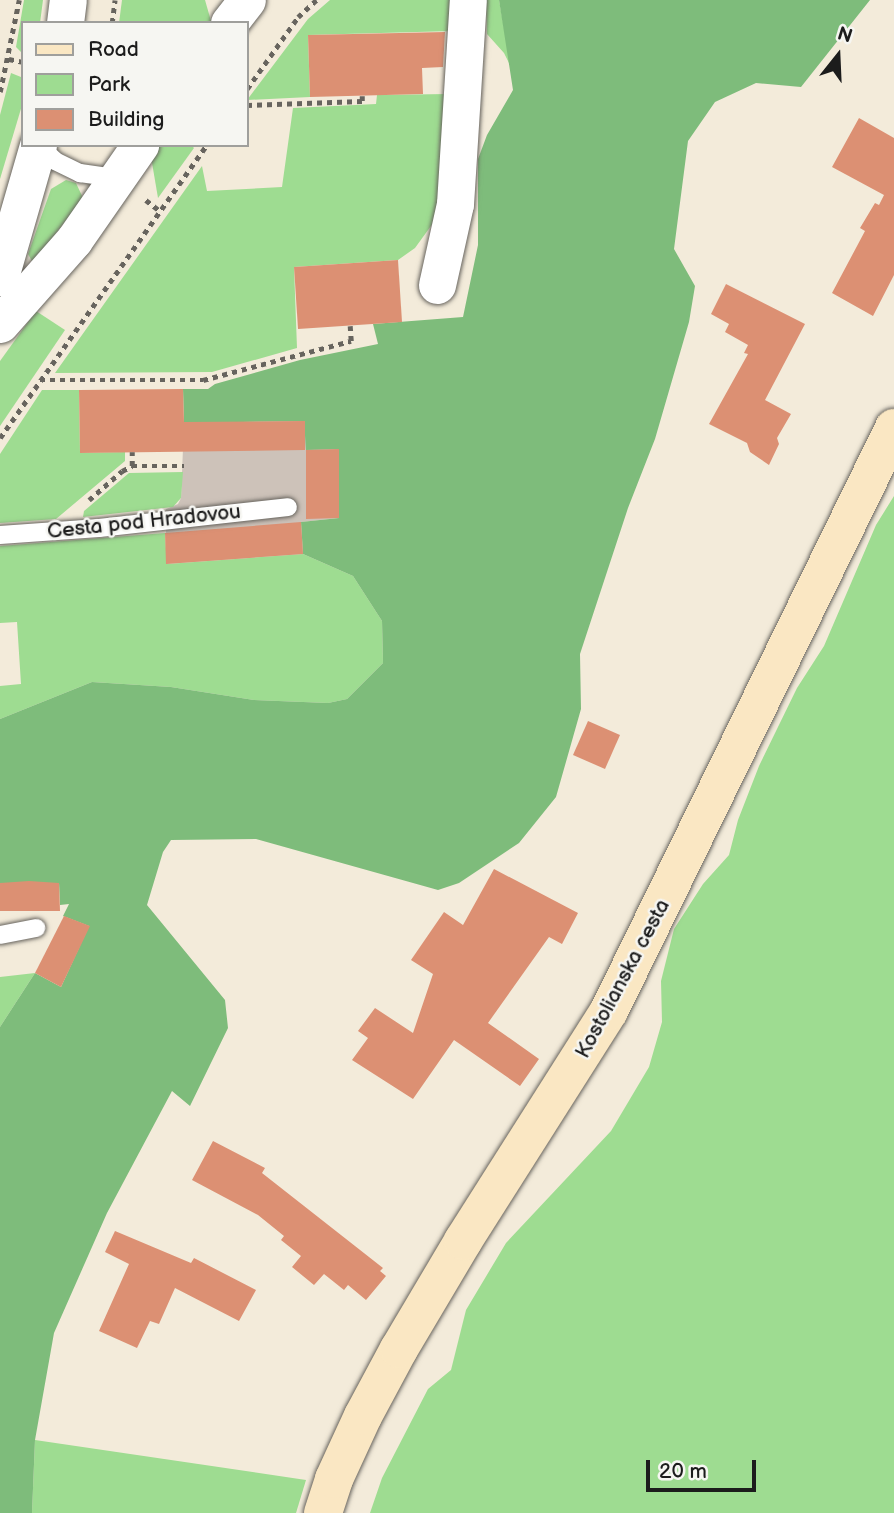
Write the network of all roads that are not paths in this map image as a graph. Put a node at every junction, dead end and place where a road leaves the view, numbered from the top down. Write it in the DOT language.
graph roads {
  1 [pos="68,0"];
  2 [pos="247,0"];
  3 [pos="468,0"];
  4 [pos="65,21"];
  5 [pos="231,21"];
  6 [pos="37,147"];
  7 [pos="40,147"];
  8 [pos="139,147"];
  9 [pos="117,178"];
  10 [pos="0,277"];
  11 [pos="437,285"];
  12 [pos="0,324"];
  13 [pos="894,428"];
  14 [pos="288,507"];
  15 [pos="0,535"];
  16 [pos="36,928"];
  17 [pos="0,935"];
  18 [pos="323,1513"];
  1 -- 4 [label="street"];
  2 -- 5 [label="street"];
  3 -- 11 [label="street"];
  6 -- 10 [label="street"];
  7 -- 9 [label="lane"];
  8 -- 9 [label="street"];
  9 -- 12 [label="street"];
  13 -- 18 [label="street, Kostolianska cesta"];
  14 -- 15 [label="lane, Cesta pod Hradovou"];
  16 -- 17 [label="lane"];
}
